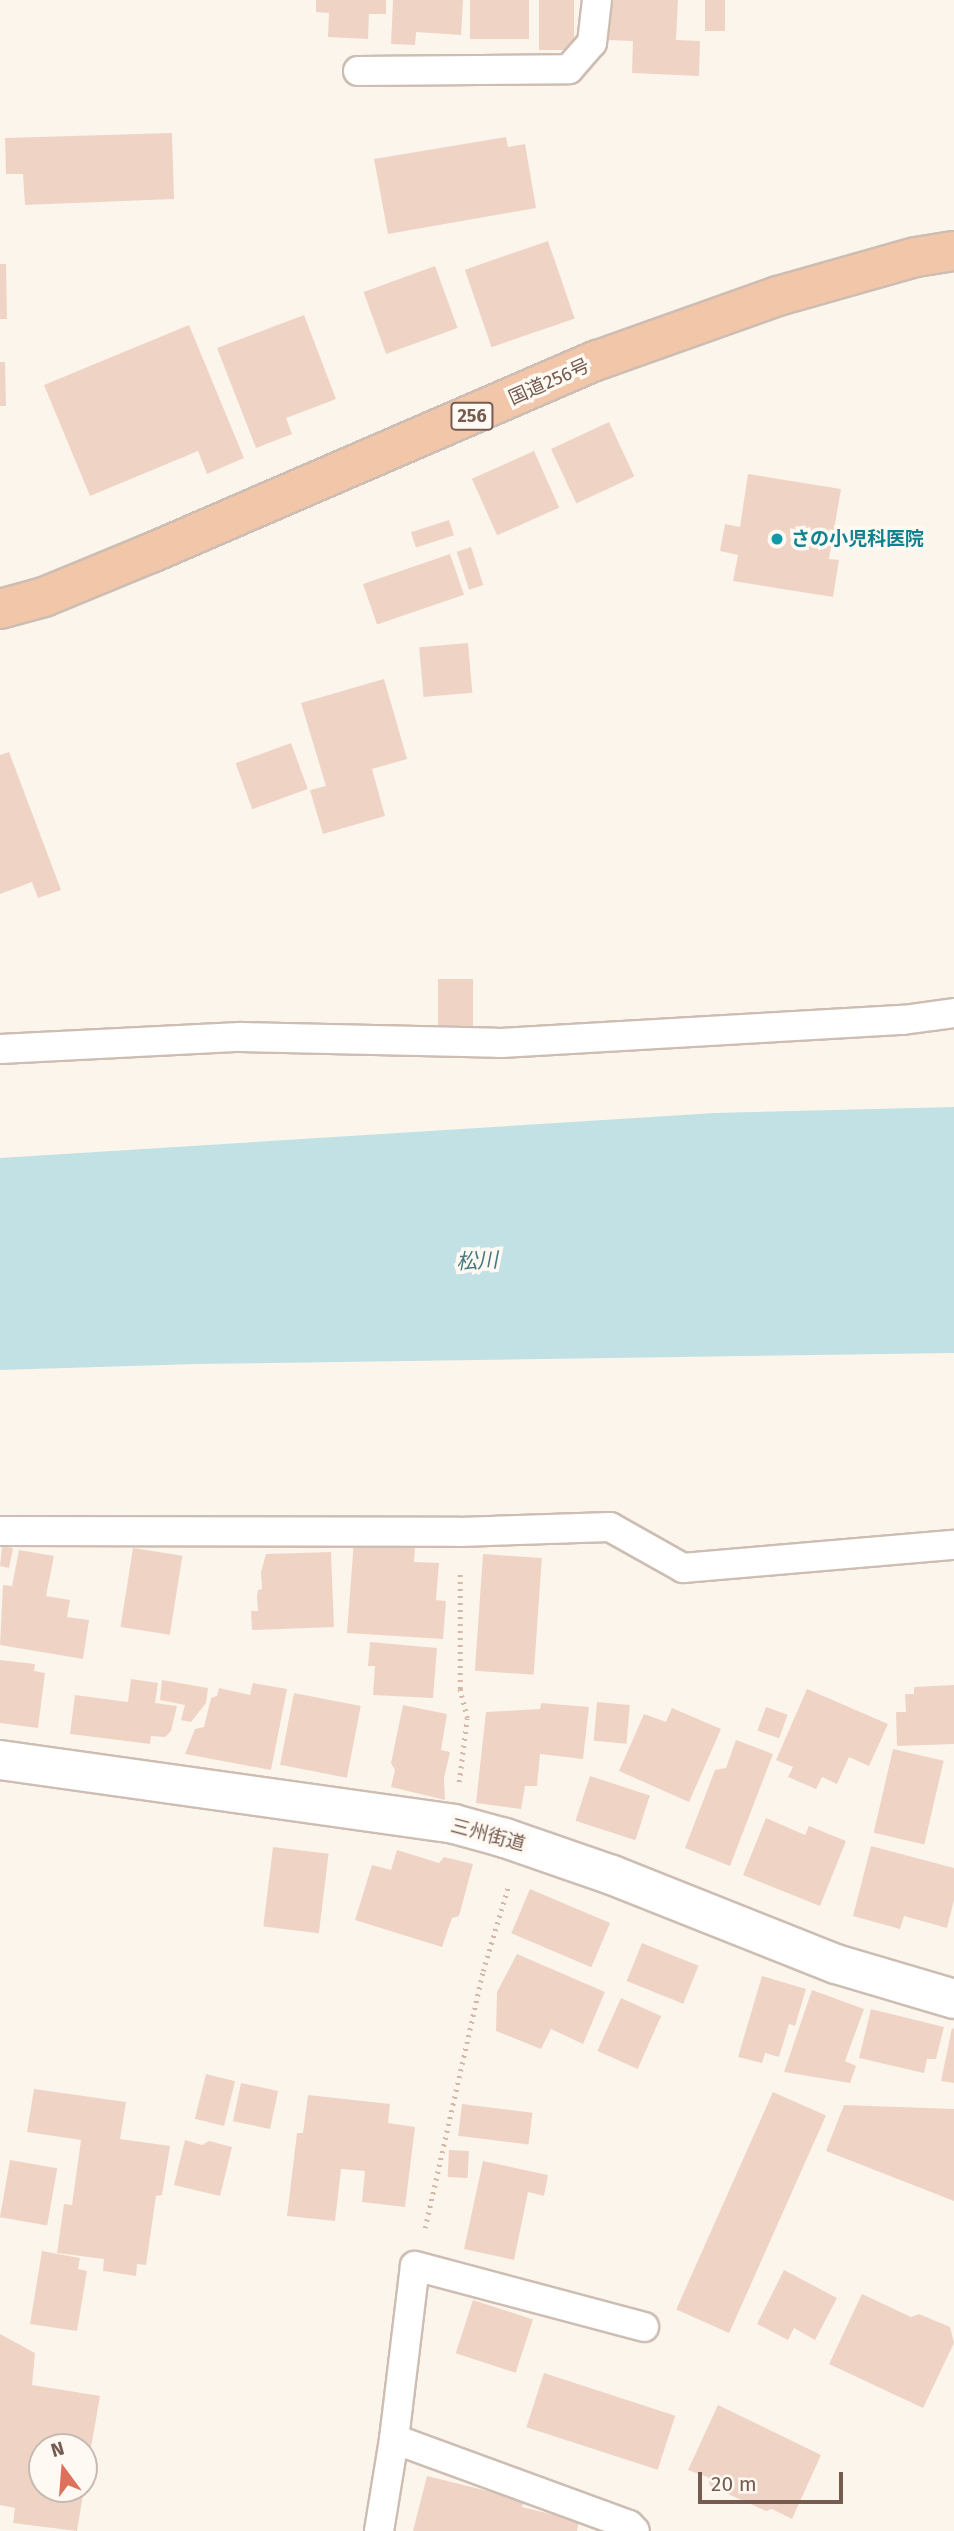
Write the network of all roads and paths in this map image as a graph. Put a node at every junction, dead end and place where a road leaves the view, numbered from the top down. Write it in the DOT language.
graph roads {
  1 [pos="597,0"];
  2 [pos="358,71"];
  3 [pos="954,251"];
  4 [pos="0,609"];
  5 [pos="954,1013"];
  6 [pos="0,1049"];
  7 [pos="0,1531"];
  8 [pos="459,1532"];
  9 [pos="954,1545"];
  10 [pos="0,1760"];
  11 [pos="454,1825"];
  12 [pos="521,1843"];
  13 [pos="954,1999"];
  14 [pos="415,2266"];
  15 [pos="644,2328"];
  16 [pos="394,2440"];
  17 [pos="379,2531"];
  18 [pos="635,2531"];
  1 -- 2 [label="lane"];
  3 -- 4 [label="highway, 国道256号 / 256"];
  5 -- 6 [label="lane"];
  7 -- 8 [label="lane"];
  8 -- 9 [label="lane"];
  8 -- 11 [label="path"];
  10 -- 11 [label="street, 三州街道"];
  11 -- 12 [label="street, 三州街道"];
  12 -- 13 [label="street, 三州街道"];
  12 -- 14 [label="path"];
  14 -- 15 [label="lane"];
  14 -- 16 [label="lane"];
  16 -- 17 [label="lane"];
  16 -- 18 [label="lane"];
}
